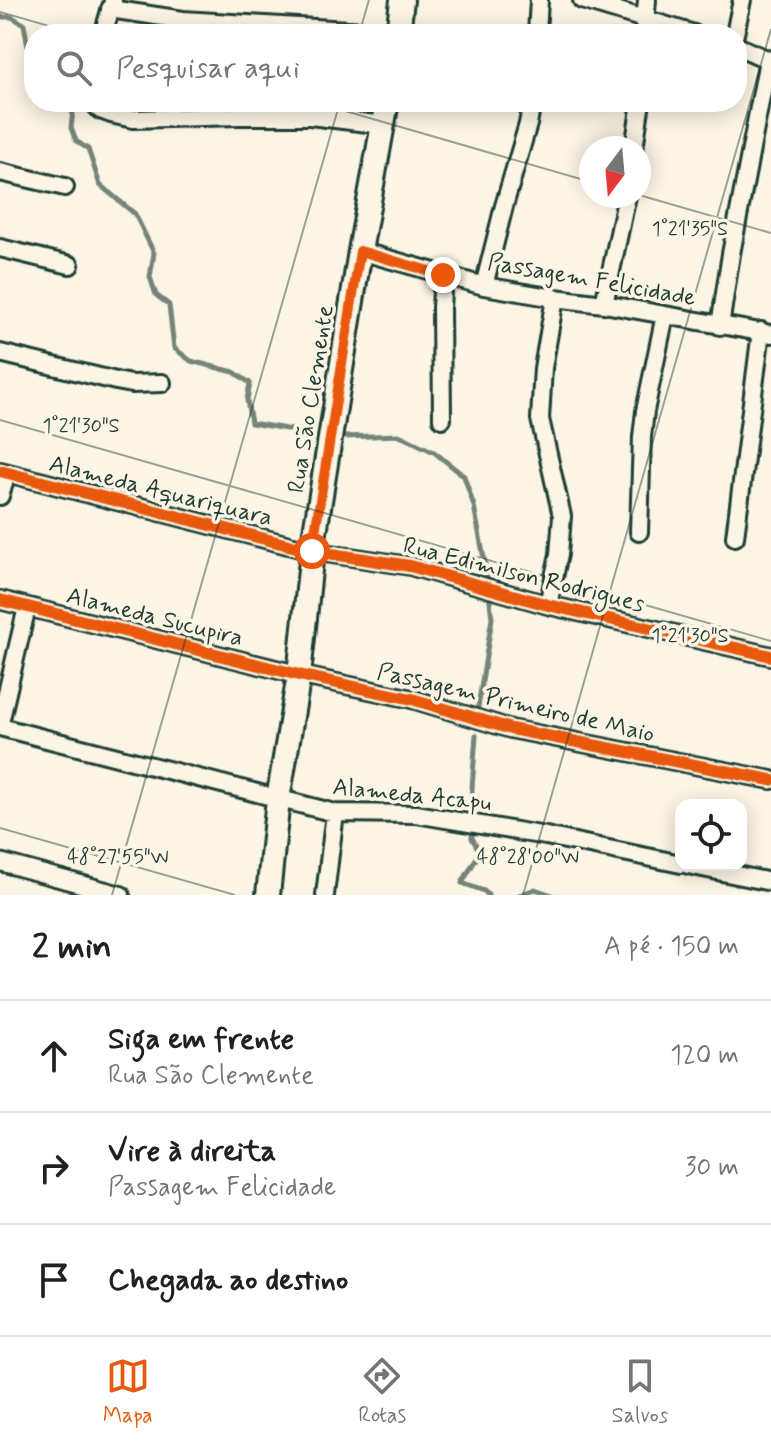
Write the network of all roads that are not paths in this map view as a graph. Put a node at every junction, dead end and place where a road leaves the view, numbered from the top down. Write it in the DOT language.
graph roads {
  1 [pos="402,0"];
  2 [pos="539,0"];
  3 [pos="582,0"];
  4 [pos="647,0"];
  5 [pos="742,0"];
  6 [pos="112,5"];
  7 [pos="249,24"];
  8 [pos="399,24"];
  9 [pos="538,24"];
  10 [pos="637,24"];
  11 [pos="644,24"];
  12 [pos="737,24"];
  13 [pos="747,50"];
  14 [pos="770,60"];
  15 [pos="106,112"];
  16 [pos="386,112"];
  17 [pos="530,112"];
  18 [pos="639,112"];
  19 [pos="384,125"];
  20 [pos="636,136"];
  21 [pos="0,172"];
  22 [pos="65,187"];
  23 [pos="624,208"];
  24 [pos="0,248"];
  25 [pos="360,251"];
  26 [pos="70,265"];
  27 [pos="443,275"];
  28 [pos="484,286"];
  29 [pos="555,298"];
  30 [pos="604,304"];
  31 [pos="665,315"];
  32 [pos="720,326"];
  33 [pos="766,333"];
  34 [pos="0,353"];
  35 [pos="162,383"];
  36 [pos="442,419"];
  37 [pos="4,472"];
  38 [pos="0,496"];
  39 [pos="639,532"];
  40 [pos="735,537"];
  41 [pos="312,551"];
  42 [pos="0,600"];
  43 [pos="548,605"];
  44 [pos="27,607"];
  45 [pos="771,656"];
  46 [pos="299,675"];
  47 [pos="0,725"];
  48 [pos="770,774"];
  49 [pos="278,799"];
  50 [pos="335,813"];
  51 [pos="0,862"];
  52 [pos="675,863"];
  53 [pos="717,871"];
  54 [pos="771,882"];
  55 [pos="121,895"];
  56 [pos="268,895"];
  57 [pos="325,895"];
  1 -- 8 [label="main road"];
  2 -- 9 [label="street"];
  3 -- 10 [label="street"];
  4 -- 11 [label="street"];
  5 -- 12 [label="street"];
  6 -- 7 [label="street"];
  13 -- 14 [label="street"];
  14 -- 32 [label="street"];
  15 -- 19 [label="street"];
  16 -- 19 [label="main road, Rua São Clemente"];
  17 -- 28 [label="street"];
  18 -- 20 [label="street"];
  19 -- 25 [label="main road, Rua São Clemente"];
  21 -- 22 [label="street"];
  23 -- 30 [label="street"];
  24 -- 26 [label="street"];
  25 -- 27 [label="street, Passagem Felicidade"];
  25 -- 41 [label="main road, Rua São Clemente"];
  27 -- 28 [label="street, Passagem Felicidade"];
  27 -- 36 [label="street"];
  28 -- 29 [label="street, Passagem Felicidade"];
  29 -- 30 [label="street, Passagem Felicidade"];
  29 -- 43 [label="street"];
  30 -- 31 [label="street, Passagem Felicidade"];
  31 -- 32 [label="street, Passagem Felicidade"];
  31 -- 39 [label="street"];
  32 -- 33 [label="street, Passagem Felicidade"];
  33 -- 40 [label="street"];
  34 -- 35 [label="street"];
  37 -- 38 [label="street"];
  37 -- 41 [label="street, Alameda Aquariquara"];
  41 -- 43 [label="street, Rua Edimilson Rodrigues"];
  41 -- 46 [label="main road, Rua São Clemente"];
  42 -- 44 [label="street, Alameda Sucupira"];
  43 -- 45 [label="street, Rua Edimilson Rodrigues"];
  44 -- 46 [label="street, Alameda Sucupira"];
  44 -- 47 [label="street"];
  46 -- 48 [label="street, Passagem Primeiro de Maio"];
  46 -- 49 [label="main road, Rua São Clemente"];
  47 -- 49 [label="street, Alameda Acapu"];
  49 -- 50 [label="street, Alameda Acapu"];
  49 -- 56 [label="main road, Rua São Clemente"];
  50 -- 52 [label="street, Alameda Acapu"];
  50 -- 57 [label="street"];
  51 -- 55 [label="street"];
  53 -- 54 [label="street"];
}
